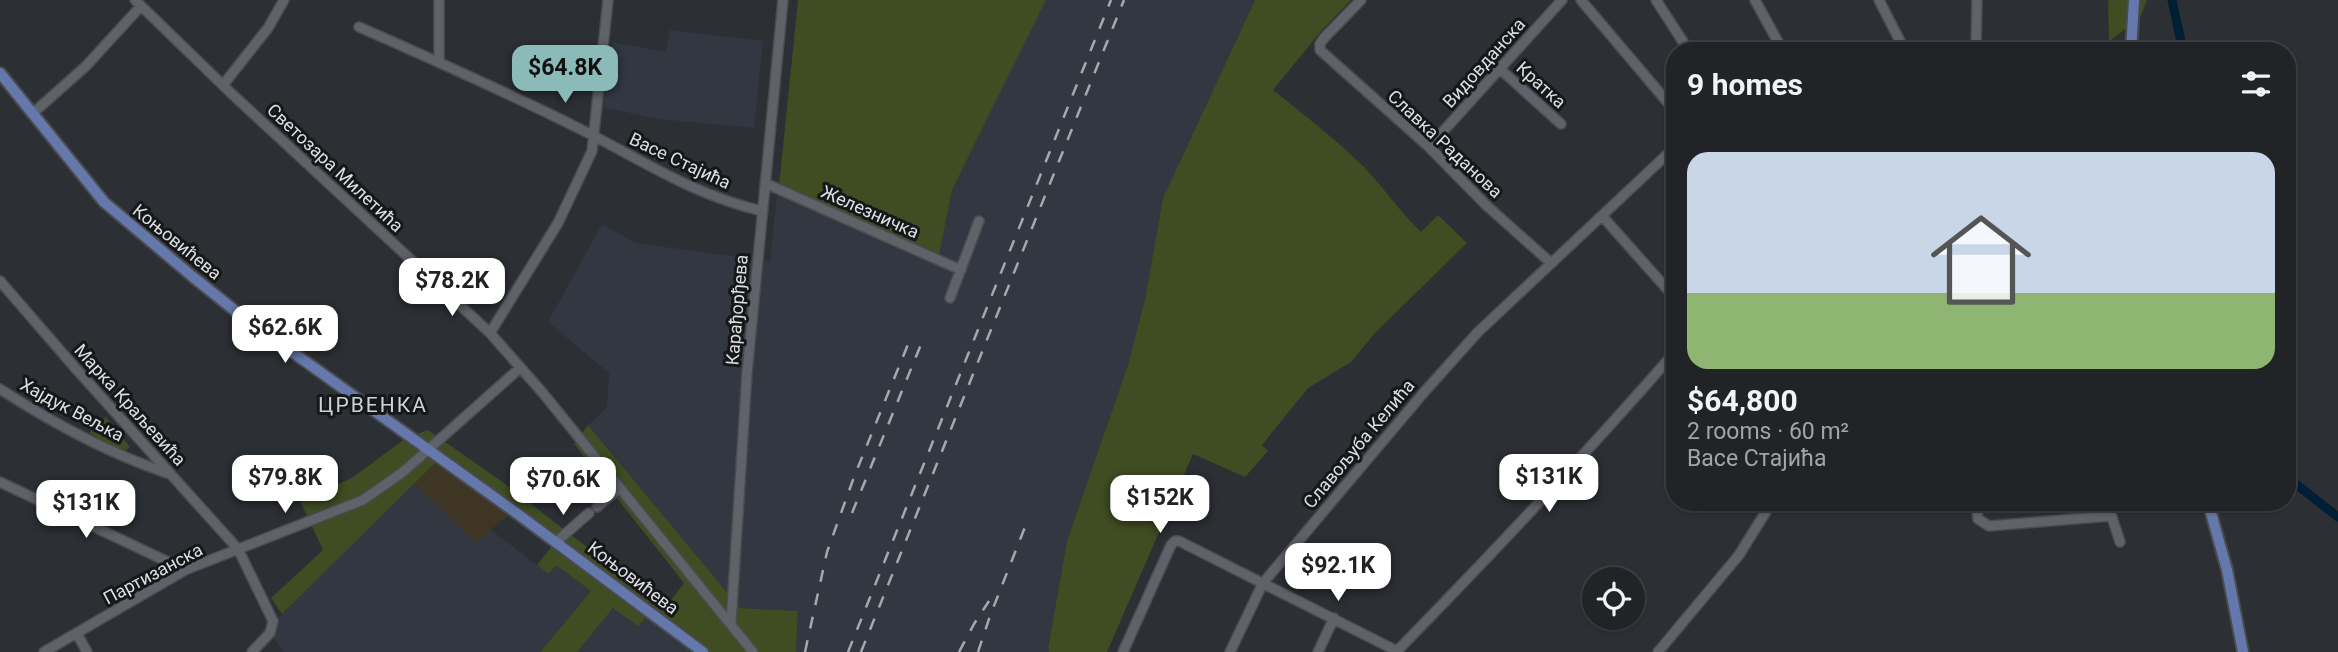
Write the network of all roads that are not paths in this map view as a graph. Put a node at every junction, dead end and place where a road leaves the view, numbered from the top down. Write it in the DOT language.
graph roads {
  1 [pos="284,0"];
  2 [pos="439,0"];
  3 [pos="608,0"];
  4 [pos="783,0"];
  5 [pos="1361,0"];
  6 [pos="1562,0"];
  7 [pos="1581,0"];
  8 [pos="1656,0"];
  9 [pos="1755,0"];
  10 [pos="1879,0"];
  11 [pos="1977,0"];
  12 [pos="2134,0"];
  13 [pos="138,3"];
  14 [pos="359,27"];
  15 [pos="1683,42"];
  16 [pos="1778,42"];
  17 [pos="1900,42"];
  18 [pos="1976,42"];
  19 [pos="2132,42"];
  20 [pos="439,62"];
  21 [pos="1500,69"];
  22 [pos="0,73"];
  23 [pos="223,85"];
  24 [pos="1666,100"];
  25 [pos="32,114"];
  26 [pos="1561,124"];
  27 [pos="594,136"];
  28 [pos="1429,147"];
  29 [pos="1666,156"];
  30 [pos="767,184"];
  31 [pos="762,211"];
  32 [pos="1603,216"];
  33 [pos="979,220"];
  34 [pos="1551,263"];
  35 [pos="961,270"];
  36 [pos="0,281"];
  37 [pos="1666,288"];
  38 [pos="950,298"];
  39 [pos="490,333"];
  40 [pos="1666,362"];
  41 [pos="520,368"];
  42 [pos="0,389"];
  43 [pos="428,449"];
  44 [pos="169,473"];
  45 [pos="0,482"];
  46 [pos="620,488"];
  47 [pos="597,507"];
  48 [pos="1766,511"];
  49 [pos="1977,511"];
  50 [pos="2109,511"];
  51 [pos="2211,511"];
  52 [pos="589,513"];
  53 [pos="2110,516"];
  54 [pos="556,542"];
  55 [pos="2120,542"];
  56 [pos="238,549"];
  57 [pos="186,570"];
  58 [pos="1263,583"];
  59 [pos="1334,618"];
  60 [pos="731,623"];
  61 [pos="77,634"];
  62 [pos="44,652"];
  63 [pos="87,652"];
  64 [pos="252,652"];
  65 [pos="703,652"];
  66 [pos="753,652"];
  67 [pos="1123,652"];
  68 [pos="1230,652"];
  69 [pos="1318,652"];
  70 [pos="1398,652"];
  71 [pos="1658,652"];
  72 [pos="2242,652"];
  1 -- 23 [label="street"];
  2 -- 20 [label="street"];
  3 -- 27 [label="street"];
  4 -- 30 [label="street, Карађорђева"];
  5 -- 28 [label="street, Славка Раданова"];
  6 -- 21 [label="street, Видовданска"];
  7 -- 24 [label="street"];
  8 -- 15 [label="street"];
  9 -- 16 [label="street"];
  10 -- 17 [label="street"];
  11 -- 18 [label="street"];
  12 -- 19 [label="main road"];
  13 -- 23 [label="street, Светозара Милетића"];
  13 -- 25 [label="street"];
  14 -- 20 [label="street, Васе Стајића"];
  20 -- 27 [label="street, Васе Стајића"];
  21 -- 26 [label="street, Кратка"];
  21 -- 28 [label="street, Видовданска"];
  22 -- 25 [label="main road, Коњовићева"];
  23 -- 39 [label="street, Светозара Милетића"];
  25 -- 43 [label="main road, Коњовићева"];
  27 -- 31 [label="street, Васе Стајића"];
  27 -- 39 [label="street"];
  28 -- 34 [label="street, Славка Раданова"];
  29 -- 32 [label="street, Славољуба Келића"];
  30 -- 31 [label="street, Карађорђева"];
  30 -- 35 [label="street, Железничка"];
  31 -- 60 [label="street, Карађорђева"];
  32 -- 34 [label="street, Славољуба Келића"];
  32 -- 37 [label="street"];
  33 -- 35 [label="street"];
  34 -- 58 [label="street, Славољуба Келића"];
  35 -- 38 [label="street"];
  36 -- 44 [label="street, Марка Краљевића"];
  39 -- 41 [label="street, Светозара Милетића"];
  40 -- 70 [label="street"];
  41 -- 43 [label="street, Партизанска"];
  41 -- 46 [label="street, Светозара Милетића"];
  42 -- 44 [label="street, Хајдук Вељка"];
  43 -- 54 [label="main road, Коњовићева"];
  43 -- 56 [label="street, Партизанска"];
  44 -- 56 [label="street, Марка Краљевића"];
  45 -- 57 [label="street"];
  46 -- 47 [label="street"];
  46 -- 60 [label="street, Светозара Милетића"];
  48 -- 71 [label="street"];
  49 -- 53 [label="street"];
  50 -- 53 [label="street"];
  51 -- 72 [label="main road"];
  52 -- 54 [label="street"];
  53 -- 55 [label="street"];
  54 -- 65 [label="main road, Коњовићева"];
  56 -- 57 [label="street, Партизанска"];
  56 -- 64 [label="street, Марка Краљевића"];
  57 -- 61 [label="street, Партизанска"];
  58 -- 59 [label="street"];
  58 -- 67 [label="street"];
  58 -- 68 [label="street, Славољуба Келића"];
  59 -- 69 [label="street"];
  59 -- 70 [label="street"];
  60 -- 66 [label="street, Светозара Милетића"];
  61 -- 62 [label="street, Партизанска"];
  61 -- 63 [label="street"];
}
